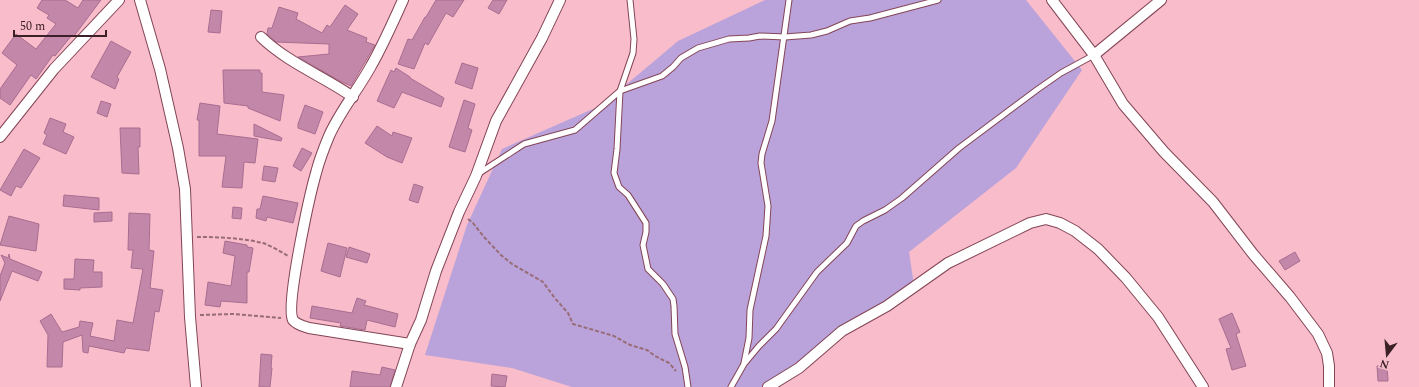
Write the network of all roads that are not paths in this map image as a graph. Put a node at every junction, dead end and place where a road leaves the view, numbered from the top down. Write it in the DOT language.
graph roads {
  1 [pos="119,0"];
  2 [pos="140,0"];
  3 [pos="403,0"];
  4 [pos="560,0"];
  5 [pos="630,0"];
  6 [pos="789,0"];
  7 [pos="938,0"];
  8 [pos="1052,0"];
  9 [pos="1161,0"];
  10 [pos="261,37"];
  11 [pos="785,37"];
  12 [pos="1094,55"];
  13 [pos="620,91"];
  14 [pos="353,97"];
  15 [pos="0,137"];
  16 [pos="476,176"];
  17 [pos="410,344"];
  18 [pos="744,364"];
  19 [pos="688,384"];
  20 [pos="196,387"];
  21 [pos="396,387"];
  22 [pos="731,387"];
  23 [pos="768,387"];
  24 [pos="1204,387"];
  25 [pos="1328,387"];
  1 -- 15 [label="street"];
  2 -- 20 [label="street"];
  3 -- 14 [label="street"];
  4 -- 16 [label="street"];
  5 -- 13 [label="lane"];
  6 -- 11 [label="lane"];
  7 -- 11 [label="lane"];
  8 -- 12 [label="street"];
  9 -- 12 [label="street"];
  10 -- 14 [label="street"];
  11 -- 13 [label="lane"];
  11 -- 18 [label="lane"];
  12 -- 18 [label="lane"];
  12 -- 25 [label="street"];
  13 -- 16 [label="lane"];
  13 -- 19 [label="lane"];
  14 -- 17 [label="street"];
  16 -- 17 [label="street"];
  17 -- 21 [label="street"];
  18 -- 22 [label="lane"];
  23 -- 24 [label="street"];
}
